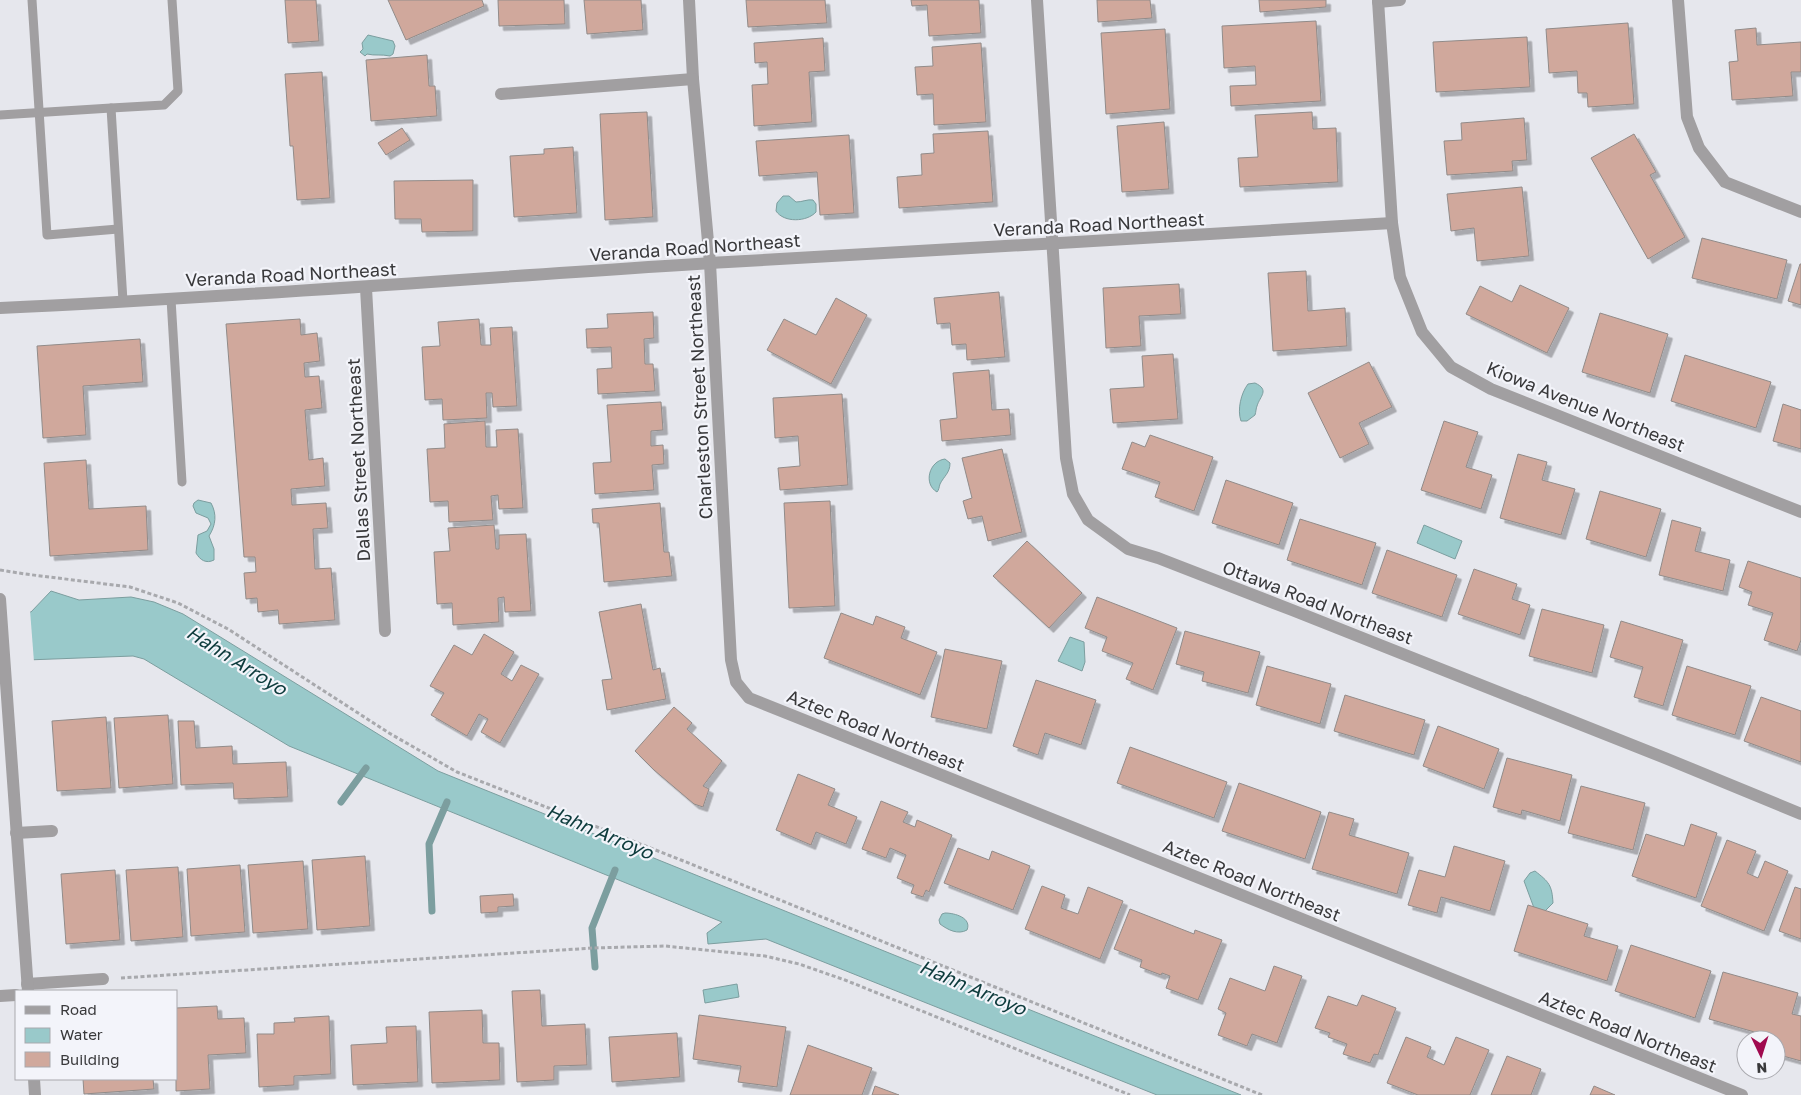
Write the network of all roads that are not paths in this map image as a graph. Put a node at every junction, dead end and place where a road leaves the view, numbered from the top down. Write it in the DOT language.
graph roads {
  1 [pos="32,0"];
  2 [pos="172,0"];
  3 [pos="689,0"];
  4 [pos="1037,0"];
  5 [pos="1400,0"];
  6 [pos="1678,0"];
  7 [pos="1378,1"];
  8 [pos="694,79"];
  9 [pos="501,94"];
  10 [pos="111,108"];
  11 [pos="39,112"];
  12 [pos="0,115"];
  13 [pos="1801,212"];
  14 [pos="1392,223"];
  15 [pos="118,229"];
  16 [pos="1052,244"];
  17 [pos="710,263"];
  18 [pos="366,288"];
  19 [pos="171,298"];
  20 [pos="123,301"];
  21 [pos="0,308"];
  22 [pos="182,482"];
  23 [pos="1801,512"];
  24 [pos="0,605"];
  25 [pos="385,631"];
  26 [pos="749,698"];
  27 [pos="1801,814"];
  28 [pos="52,831"];
  29 [pos="16,833"];
  30 [pos="103,980"];
  31 [pos="28,987"];
  32 [pos="15,995"];
  33 [pos="0,996"];
  34 [pos="34,1080"];
  35 [pos="35,1095"];
  36 [pos="1742,1095"];
  1 -- 11 [label="lane"];
  2 -- 10 [label="lane"];
  3 -- 8 [label="street, Charleston Street Northeast"];
  4 -- 16 [label="street, Ottawa Road Northeast"];
  5 -- 7 [label="street"];
  6 -- 13 [label="street"];
  7 -- 14 [label="street, Kiowa Avenue Northeast"];
  8 -- 9 [label="street"];
  8 -- 17 [label="street, Charleston Street Northeast"];
  10 -- 11 [label="lane"];
  10 -- 15 [label="lane"];
  11 -- 12 [label="lane"];
  11 -- 15 [label="lane"];
  14 -- 16 [label="street, Veranda Road Northeast"];
  14 -- 23 [label="street, Kiowa Avenue Northeast"];
  15 -- 20 [label="lane"];
  16 -- 17 [label="street, Veranda Road Northeast"];
  16 -- 27 [label="street, Ottawa Road Northeast"];
  17 -- 18 [label="street, Veranda Road Northeast"];
  17 -- 26 [label="street, Charleston Street Northeast"];
  18 -- 19 [label="street, Veranda Road Northeast"];
  18 -- 25 [label="street, Dallas Street Northeast"];
  19 -- 20 [label="street, Veranda Road Northeast"];
  19 -- 22 [label="lane"];
  20 -- 21 [label="street, Veranda Road Northeast"];
  24 -- 29 [label="street"];
  26 -- 36 [label="street, Aztec Road Northeast"];
  28 -- 29 [label="street"];
  29 -- 31 [label="street"];
  30 -- 31 [label="street"];
  32 -- 33 [label="street"];
  34 -- 35 [label="street"];
}
